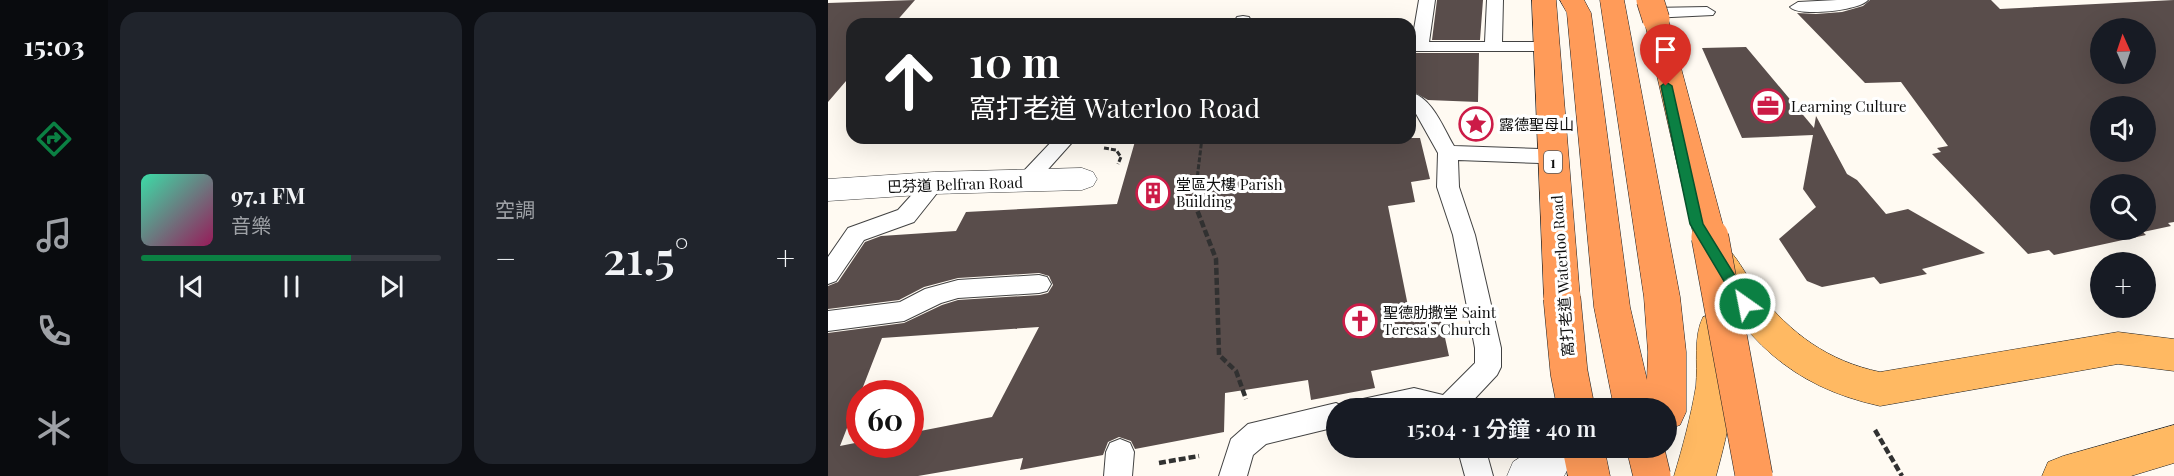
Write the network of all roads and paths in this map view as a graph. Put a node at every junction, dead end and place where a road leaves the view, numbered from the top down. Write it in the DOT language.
graph roads {
  1 [pos="1427,0"];
  2 [pos="1495,0"];
  3 [pos="1544,0"];
  4 [pos="1612,0"];
  5 [pos="1860,0"];
  6 [pos="1650,4"];
  7 [pos="1575,7"];
  8 [pos="1798,7"];
  9 [pos="1707,12"];
  10 [pos="1535,46"];
  11 [pos="1493,47"];
  12 [pos="1416,103"];
  13 [pos="1060,144"];
  14 [pos="1202,144"];
  15 [pos="1448,153"];
  16 [pos="1540,156"];
  17 [pos="1082,179"];
  18 [pos="1026,181"];
  19 [pos="934,183"];
  20 [pos="828,190"];
  21 [pos="1696,224"];
  22 [pos="828,275"];
  23 [pos="1039,284"];
  24 [pos="828,321"];
  25 [pos="1550,337"];
  26 [pos="1584,337"];
  27 [pos="2174,355"];
  28 [pos="1458,398"];
  29 [pos="1558,398"];
  30 [pos="1574,398"];
  31 [pos="1651,398"];
  32 [pos="1658,398"];
  33 [pos="1326,419"];
  34 [pos="1249,440"];
  35 [pos="2174,444"];
  36 [pos="1474,458"];
  37 [pos="1585,458"];
  38 [pos="1648,458"];
  39 [pos="1650,458"];
  40 [pos="1119,466"];
  41 [pos="1233,476"];
  42 [pos="1479,476"];
  43 [pos="1589,476"];
  44 [pos="1643,476"];
  45 [pos="1652,476"];
  46 [pos="1695,476"];
  47 [pos="1754,476"];
  48 [pos="2063,476"];
  1 -- 11 [label="lane"];
  2 -- 11 [label="lane"];
  3 -- 30 [label="highway, 窩打老道 Waterloo Road / 1, bridge"];
  4 -- 32 [label="highway"];
  5 -- 8 [label="lane"];
  6 -- 9 [label="lane"];
  6 -- 21 [label="main road"];
  6 -- 47 [label="highway, bridge"];
  7 -- 31 [label="highway"];
  10 -- 11 [label="lane"];
  10 -- 16 [label="street, 窩打老道 Waterloo Road"];
  12 -- 15 [label="lane"];
  13 -- 18 [label="lane"];
  14 -- 34 [label="path"];
  15 -- 16 [label="lane"];
  15 -- 28 [label="lane"];
  16 -- 25 [label="street, 窩打老道 Waterloo Road"];
  17 -- 18 [label="street, 巴芬道 Belfran Road"];
  18 -- 19 [label="street, 巴芬道 Belfran Road"];
  19 -- 20 [label="street, 巴芬道 Belfran Road"];
  19 -- 22 [label="lane"];
  21 -- 27 [label="main road"];
  21 -- 46 [label="main road"];
  23 -- 24 [label="lane"];
  25 -- 26 [label="lane"];
  25 -- 29 [label="street, 窩打老道 Waterloo Road"];
  33 -- 34 [label="lane"];
  34 -- 40 [label="path"];
  34 -- 41 [label="lane"];
  35 -- 48 [label="main road"];
  36 -- 42 [label="lane"];
  37 -- 43 [label="highway"];
  38 -- 45 [label="highway, bridge"];
  39 -- 44 [label="highway"];
}
